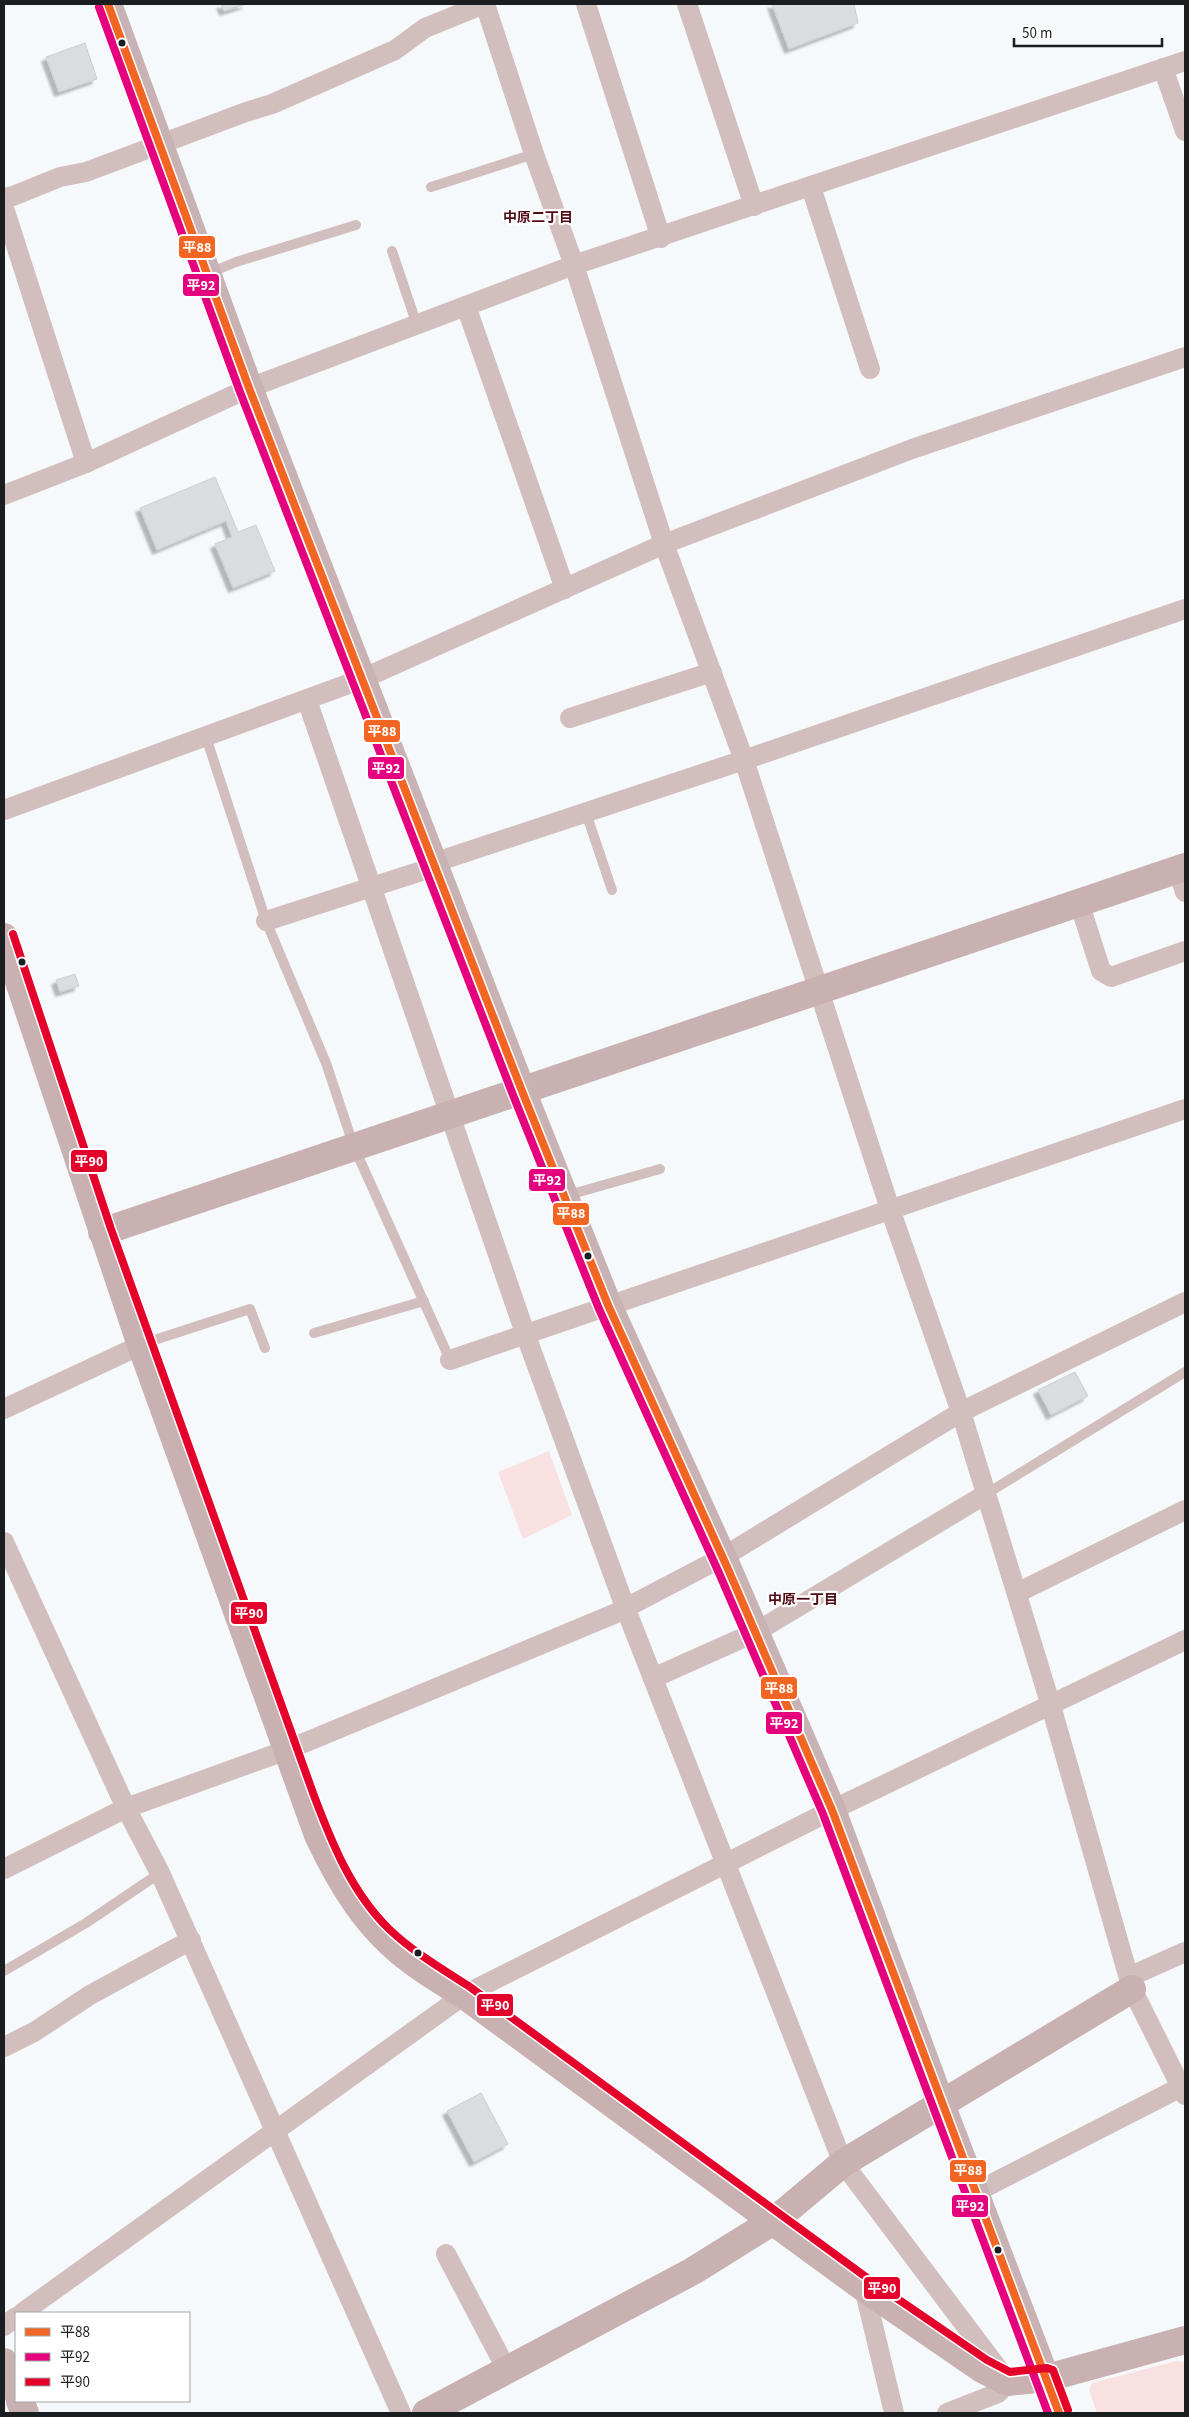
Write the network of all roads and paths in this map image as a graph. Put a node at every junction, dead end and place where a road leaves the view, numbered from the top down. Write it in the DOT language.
graph roads {
  1 [pos="108,4"];
  2 [pos="484,4"];
  3 [pos="586,4"];
  4 [pos="687,4"];
  5 [pos="1185,61"];
  6 [pos="1164,68"];
  7 [pos="1185,132"];
  8 [pos="159,146"];
  9 [pos="534,154"];
  10 [pos="431,187"];
  11 [pos="811,187"];
  12 [pos="4,198"];
  13 [pos="754,206"];
  14 [pos="4,208"];
  15 [pos="356,225"];
  16 [pos="661,238"];
  17 [pos="392,251"];
  18 [pos="574,265"];
  19 [pos="206,275"];
  20 [pos="466,306"];
  21 [pos="417,325"];
  22 [pos="1185,357"];
  23 [pos="870,369"];
  24 [pos="249,388"];
  25 [pos="86,463"];
  26 [pos="4,495"];
  27 [pos="664,544"];
  28 [pos="565,589"];
  29 [pos="1185,609"];
  30 [pos="712,672"];
  31 [pos="362,679"];
  32 [pos="306,700"];
  33 [pos="570,718"];
  34 [pos="206,738"];
  35 [pos="744,760"];
  36 [pos="4,810"];
  37 [pos="586,813"];
  38 [pos="433,865"];
  39 [pos="1183,876"];
  40 [pos="372,887"];
  41 [pos="612,890"];
  42 [pos="1079,902"];
  43 [pos="266,921"];
  44 [pos="4,937"];
  45 [pos="1185,951"];
  46 [pos="818,990"];
  47 [pos="14,1001"];
  48 [pos="522,1090"];
  49 [pos="1185,1109"];
  50 [pos="450,1115"];
  51 [pos="354,1147"];
  52 [pos="660,1169"];
  53 [pos="564,1196"];
  54 [pos="890,1209"];
  55 [pos="102,1232"];
  56 [pos="424,1301"];
  57 [pos="1185,1302"];
  58 [pos="608,1305"];
  59 [pos="314,1333"];
  60 [pos="525,1333"];
  61 [pos="141,1345"];
  62 [pos="265,1348"];
  63 [pos="450,1360"];
  64 [pos="1185,1372"];
  65 [pos="4,1408"];
  66 [pos="961,1412"];
  67 [pos="986,1494"];
  68 [pos="1185,1510"];
  69 [pos="4,1542"];
  70 [pos="723,1557"];
  71 [pos="1017,1593"];
  72 [pos="625,1607"];
  73 [pos="756,1632"];
  74 [pos="1185,1640"];
  75 [pos="653,1678"];
  76 [pos="1051,1706"];
  77 [pos="286,1750"];
  78 [pos="126,1808"];
  79 [pos="832,1810"];
  80 [pos="725,1863"];
  81 [pos="4,1866"];
  82 [pos="160,1873"];
  83 [pos="191,1940"];
  84 [pos="1185,1952"];
  85 [pos="4,1971"];
  86 [pos="1130,1983"];
  87 [pos="464,1995"];
  88 [pos="4,2047"];
  89 [pos="1184,2089"];
  90 [pos="941,2104"];
  91 [pos="276,2130"];
  92 [pos="843,2163"];
  93 [pos="976,2192"];
  94 [pos="774,2220"];
  95 [pos="446,2254"];
  96 [pos="864,2288"];
  97 [pos="23,2312"];
  98 [pos="15,2318"];
  99 [pos="4,2326"];
  100 [pos="1185,2340"];
  101 [pos="4,2362"];
  102 [pos="507,2370"];
  103 [pos="1047,2378"];
  104 [pos="1008,2382"];
  105 [pos="15,2390"];
  106 [pos="401,2413"];
  107 [pos="426,2413"];
  108 [pos="894,2413"];
  109 [pos="947,2413"];
  110 [pos="1060,2413"];
  1 -- 8 [label="main road"];
  2 -- 8 [label="street"];
  2 -- 9 [label="street"];
  3 -- 16 [label="street"];
  4 -- 13 [label="street"];
  5 -- 6 [label="street"];
  6 -- 7 [label="street"];
  6 -- 11 [label="street"];
  8 -- 12 [label="street"];
  8 -- 19 [label="main road"];
  9 -- 10 [label="lane"];
  9 -- 18 [label="street"];
  11 -- 13 [label="street"];
  11 -- 23 [label="street"];
  13 -- 16 [label="street"];
  14 -- 25 [label="street"];
  15 -- 19 [label="lane"];
  16 -- 18 [label="street"];
  17 -- 21 [label="lane"];
  18 -- 20 [label="street"];
  18 -- 27 [label="street"];
  19 -- 24 [label="main road"];
  20 -- 21 [label="street"];
  20 -- 28 [label="street"];
  21 -- 24 [label="street"];
  22 -- 27 [label="street"];
  24 -- 25 [label="street"];
  24 -- 31 [label="main road"];
  25 -- 26 [label="street"];
  27 -- 28 [label="street"];
  27 -- 30 [label="street"];
  28 -- 31 [label="street"];
  29 -- 35 [label="street"];
  30 -- 33 [label="street"];
  30 -- 35 [label="street"];
  31 -- 32 [label="street"];
  31 -- 38 [label="main road"];
  32 -- 34 [label="street"];
  32 -- 40 [label="street"];
  34 -- 36 [label="street"];
  34 -- 43 [label="lane"];
  35 -- 37 [label="street"];
  35 -- 46 [label="street"];
  37 -- 38 [label="street"];
  37 -- 41 [label="lane"];
  38 -- 40 [label="street"];
  38 -- 48 [label="main road"];
  39 -- 42 [label="street"];
  40 -- 43 [label="street"];
  40 -- 50 [label="street"];
  42 -- 45 [label="street"];
  42 -- 46 [label="street"];
  43 -- 51 [label="lane"];
  44 -- 47 [label="street"];
  46 -- 48 [label="street"];
  46 -- 54 [label="street"];
  47 -- 55 [label="street"];
  48 -- 50 [label="street"];
  48 -- 53 [label="main road"];
  49 -- 54 [label="street"];
  50 -- 51 [label="street"];
  50 -- 60 [label="street"];
  51 -- 55 [label="street"];
  51 -- 56 [label="lane"];
  52 -- 53 [label="lane"];
  53 -- 58 [label="main road"];
  54 -- 58 [label="street"];
  54 -- 66 [label="street"];
  55 -- 61 [label="street"];
  56 -- 59 [label="lane"];
  56 -- 63 [label="lane"];
  57 -- 66 [label="street"];
  58 -- 60 [label="street"];
  58 -- 70 [label="main road"];
  60 -- 63 [label="street"];
  60 -- 72 [label="street"];
  61 -- 62 [label="lane"];
  61 -- 65 [label="street"];
  61 -- 77 [label="street"];
  64 -- 67 [label="lane"];
  66 -- 67 [label="street"];
  66 -- 70 [label="street"];
  67 -- 71 [label="street"];
  67 -- 73 [label="street"];
  68 -- 71 [label="street"];
  69 -- 78 [label="street"];
  70 -- 72 [label="street"];
  70 -- 73 [label="main road"];
  71 -- 76 [label="street"];
  72 -- 75 [label="street"];
  72 -- 77 [label="street"];
  73 -- 75 [label="street"];
  73 -- 79 [label="main road"];
  74 -- 76 [label="street"];
  75 -- 80 [label="street"];
  76 -- 79 [label="street"];
  76 -- 86 [label="street"];
  77 -- 78 [label="street"];
  77 -- 87 [label="street"];
  78 -- 81 [label="street"];
  78 -- 82 [label="street"];
  79 -- 80 [label="street"];
  79 -- 90 [label="main road"];
  80 -- 87 [label="street"];
  80 -- 92 [label="street"];
  82 -- 83 [label="street"];
  82 -- 85 [label="lane"];
  83 -- 88 [label="street"];
  83 -- 91 [label="street"];
  84 -- 86 [label="street"];
  86 -- 89 [label="street"];
  86 -- 90 [label="street"];
  87 -- 91 [label="street"];
  87 -- 94 [label="street"];
  89 -- 93 [label="street"];
  90 -- 92 [label="street"];
  90 -- 93 [label="main road"];
  91 -- 97 [label="street"];
  91 -- 106 [label="street"];
  92 -- 94 [label="street"];
  92 -- 104 [label="street"];
  93 -- 103 [label="main road"];
  94 -- 96 [label="street"];
  94 -- 102 [label="street"];
  95 -- 102 [label="street"];
  96 -- 104 [label="street"];
  96 -- 108 [label="street"];
  98 -- 99 [label="street"];
  100 -- 103 [label="street"];
  101 -- 105 [label="street"];
  102 -- 107 [label="street"];
  103 -- 104 [label="street"];
  103 -- 110 [label="main road"];
  104 -- 109 [label="street"];
}
